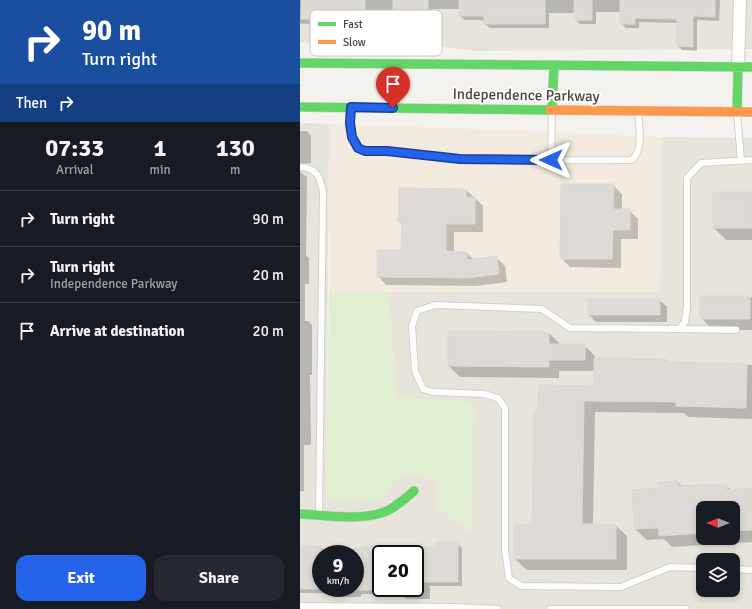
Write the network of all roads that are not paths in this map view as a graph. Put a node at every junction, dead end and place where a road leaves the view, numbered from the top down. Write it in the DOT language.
graph roads {
  1 [pos="740,0"];
  2 [pos="300,63"];
  3 [pos="554,65"];
  4 [pos="738,67"];
  5 [pos="752,67"];
  6 [pos="300,107"];
  7 [pos="351,107"];
  8 [pos="552,110"];
  9 [pos="638,111"];
  10 [pos="737,112"];
  11 [pos="752,112"];
  12 [pos="551,160"];
  13 [pos="741,160"];
  14 [pos="752,160"];
  15 [pos="300,167"];
  16 [pos="679,329"];
  17 [pos="736,330"];
  18 [pos="414,491"];
  19 [pos="300,514"];
  20 [pos="319,515"];
  21 [pos="696,568"];
  22 [pos="740,569"];
  23 [pos="752,570"];
  24 [pos="300,606"];
  25 [pos="498,609"];
  26 [pos="550,609"];
  27 [pos="686,609"];
  1 -- 4 [label="street"];
  2 -- 3 [label="main road, Independence Parkway"];
  3 -- 4 [label="main road, Independence Parkway"];
  3 -- 8 [label="main road"];
  4 -- 5 [label="main road, Independence Parkway"];
  4 -- 10 [label="main road"];
  6 -- 7 [label="main road, Independence Parkway"];
  7 -- 8 [label="main road, Independence Parkway"];
  7 -- 12 [label="lane"];
  8 -- 9 [label="main road, Independence Parkway"];
  8 -- 12 [label="lane"];
  9 -- 10 [label="main road, Independence Parkway"];
  9 -- 12 [label="lane"];
  10 -- 11 [label="main road, Independence Parkway"];
  10 -- 13 [label="lane"];
  13 -- 14 [label="lane"];
  13 -- 16 [label="lane"];
  15 -- 20 [label="lane"];
  16 -- 17 [label="lane"];
  16 -- 21 [label="lane"];
  18 -- 20 [label="main road"];
  19 -- 20 [label="main road"];
  22 -- 23 [label="lane"];
  24 -- 25 [label="lane"];
  26 -- 27 [label="lane"];
}
